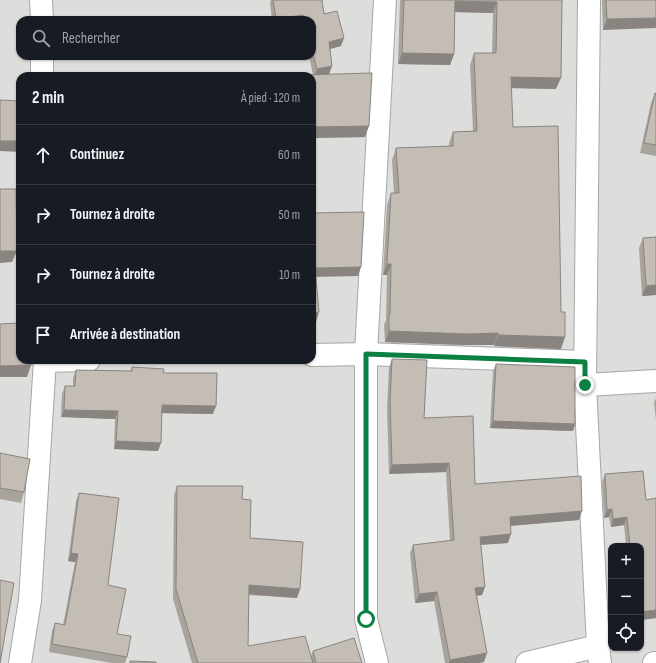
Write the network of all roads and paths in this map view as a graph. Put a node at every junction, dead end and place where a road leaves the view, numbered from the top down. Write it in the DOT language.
graph roads {
  1 [pos="41,0"];
  2 [pos="385,0"];
  3 [pos="589,0"];
  4 [pos="42,16"];
  5 [pos="42,60"];
  6 [pos="42,72"];
  7 [pos="366,354"];
  8 [pos="316,356"];
  9 [pos="585,362"];
  10 [pos="45,364"];
  11 [pos="656,381"];
  12 [pos="585,385"];
  13 [pos="599,655"];
  14 [pos="20,663"];
  15 [pos="377,663"];
  16 [pos="527,663"];
  1 -- 4 [label="street"];
  2 -- 7 [label="street"];
  3 -- 9 [label="street"];
  5 -- 6 [label="street"];
  7 -- 8 [label="street"];
  7 -- 9 [label="street"];
  7 -- 15 [label="street"];
  9 -- 12 [label="street"];
  10 -- 14 [label="street"];
  11 -- 12 [label="street"];
  12 -- 13 [label="street"];
  13 -- 16 [label="street"];
}
